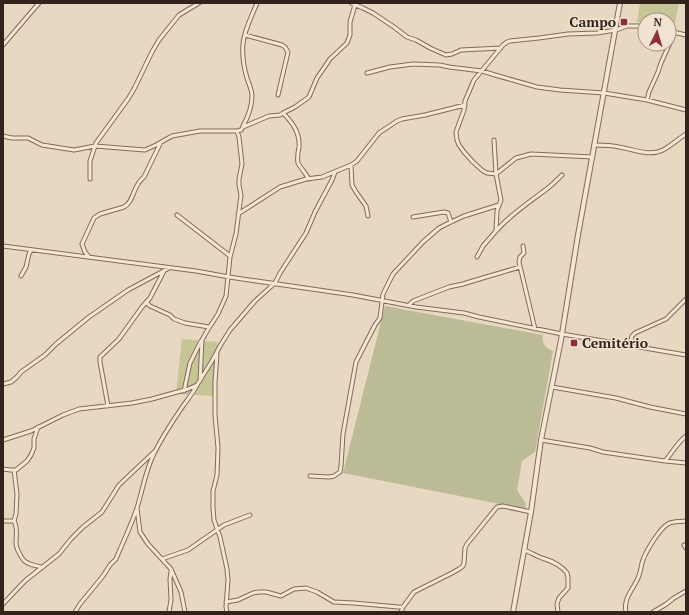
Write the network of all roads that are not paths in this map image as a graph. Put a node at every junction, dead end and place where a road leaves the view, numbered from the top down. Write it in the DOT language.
graph roads {
  1 [pos="39,3"];
  2 [pos="199,3"];
  3 [pos="257,3"];
  4 [pos="350,3"];
  5 [pos="620,3"];
  6 [pos="194,5"];
  7 [pos="358,5"];
  8 [pos="637,26"];
  9 [pos="616,30"];
  10 [pos="245,35"];
  11 [pos="3,46"];
  12 [pos="501,48"];
  13 [pos="665,52"];
  14 [pos="482,71"];
  15 [pos="367,73"];
  16 [pos="604,93"];
  17 [pos="278,94"];
  18 [pos="647,100"];
  19 [pos="465,105"];
  20 [pos="686,110"];
  21 [pos="284,113"];
  22 [pos="243,127"];
  23 [pos="237,131"];
  24 [pos="686,134"];
  25 [pos="3,136"];
  26 [pos="494,140"];
  27 [pos="160,143"];
  28 [pos="594,145"];
  29 [pos="95,146"];
  30 [pos="592,157"];
  31 [pos="351,165"];
  32 [pos="335,172"];
  33 [pos="496,174"];
  34 [pos="562,174"];
  35 [pos="90,179"];
  36 [pos="309,179"];
  37 [pos="499,205"];
  38 [pos="238,214"];
  39 [pos="177,215"];
  40 [pos="368,216"];
  41 [pos="413,217"];
  42 [pos="451,222"];
  43 [pos="496,231"];
  44 [pos="3,246"];
  45 [pos="523,246"];
  46 [pos="31,250"];
  47 [pos="85,252"];
  48 [pos="82,256"];
  49 [pos="230,256"];
  50 [pos="89,257"];
  51 [pos="477,257"];
  52 [pos="520,267"];
  53 [pos="169,268"];
  54 [pos="164,271"];
  55 [pos="21,276"];
  56 [pos="229,277"];
  57 [pos="275,284"];
  58 [pos="686,299"];
  59 [pos="382,300"];
  60 [pos="146,302"];
  61 [pos="408,305"];
  62 [pos="209,327"];
  63 [pos="535,328"];
  64 [pos="562,334"];
  65 [pos="202,340"];
  66 [pos="630,345"];
  67 [pos="217,352"];
  68 [pos="686,355"];
  69 [pos="200,381"];
  70 [pos="3,384"];
  71 [pos="197,385"];
  72 [pos="552,387"];
  73 [pos="184,391"];
  74 [pos="108,406"];
  75 [pos="686,414"];
  76 [pos="38,426"];
  77 [pos="686,436"];
  78 [pos="3,440"];
  79 [pos="541,440"];
  80 [pos="158,448"];
  81 [pos="665,461"];
  82 [pos="686,463"];
  83 [pos="3,469"];
  84 [pos="14,470"];
  85 [pos="310,476"];
  86 [pos="137,508"];
  87 [pos="531,512"];
  88 [pos="250,515"];
  89 [pos="3,521"];
  90 [pos="14,521"];
  91 [pos="686,521"];
  92 [pos="218,530"];
  93 [pos="524,550"];
  94 [pos="162,559"];
  95 [pos="42,567"];
  96 [pos="171,569"];
  97 [pos="686,591"];
  98 [pos="226,602"];
  99 [pos="3,604"];
  100 [pos="403,607"];
  101 [pos="167,611"];
  102 [pos="75,612"];
  103 [pos="185,612"];
  104 [pos="227,612"];
  105 [pos="401,612"];
  106 [pos="513,612"];
  107 [pos="558,612"];
  108 [pos="626,612"];
  109 [pos="653,612"];
  1 -- 11 [label="street"];
  2 -- 6 [label="street"];
  3 -- 10 [label="street"];
  4 -- 7 [label="street"];
  5 -- 9 [label="street"];
  6 -- 29 [label="street"];
  7 -- 12 [label="street"];
  7 -- 21 [label="street"];
  8 -- 9 [label="street"];
  9 -- 12 [label="street"];
  9 -- 16 [label="street"];
  10 -- 17 [label="street"];
  10 -- 22 [label="street"];
  12 -- 14 [label="street"];
  13 -- 18 [label="street"];
  14 -- 15 [label="street"];
  14 -- 16 [label="street"];
  14 -- 19 [label="street"];
  16 -- 18 [label="street"];
  16 -- 28 [label="street"];
  18 -- 20 [label="street"];
  19 -- 31 [label="street"];
  19 -- 33 [label="street"];
  21 -- 22 [label="street"];
  21 -- 36 [label="street"];
  22 -- 23 [label="street"];
  23 -- 27 [label="street"];
  23 -- 38 [label="street"];
  24 -- 28 [label="street"];
  25 -- 29 [label="street"];
  26 -- 33 [label="street"];
  27 -- 29 [label="street"];
  27 -- 47 [label="street"];
  28 -- 30 [label="street"];
  29 -- 35 [label="street"];
  30 -- 33 [label="street"];
  30 -- 64 [label="street"];
  31 -- 32 [label="street"];
  31 -- 40 [label="street"];
  32 -- 36 [label="street"];
  32 -- 57 [label="street"];
  33 -- 37 [label="street"];
  34 -- 43 [label="street"];
  36 -- 38 [label="street"];
  37 -- 42 [label="street"];
  37 -- 43 [label="street"];
  38 -- 49 [label="street"];
  39 -- 49 [label="street"];
  41 -- 42 [label="street"];
  42 -- 59 [label="street"];
  43 -- 51 [label="street"];
  44 -- 46 [label="street"];
  45 -- 52 [label="street"];
  46 -- 48 [label="street"];
  46 -- 55 [label="street"];
  47 -- 48 [label="street"];
  47 -- 50 [label="street"];
  48 -- 50 [label="street"];
  49 -- 56 [label="street"];
  50 -- 53 [label="street"];
  52 -- 61 [label="street"];
  52 -- 63 [label="street"];
  53 -- 54 [label="street"];
  53 -- 56 [label="street"];
  54 -- 60 [label="street"];
  54 -- 70 [label="street"];
  56 -- 57 [label="street"];
  56 -- 62 [label="street"];
  57 -- 59 [label="street"];
  57 -- 67 [label="street"];
  58 -- 66 [label="street"];
  59 -- 61 [label="street"];
  59 -- 85 [label="street"];
  60 -- 62 [label="street"];
  60 -- 74 [label="street"];
  61 -- 63 [label="street"];
  62 -- 65 [label="street"];
  63 -- 64 [label="street"];
  64 -- 66 [label="street"];
  64 -- 72 [label="street"];
  65 -- 69 [label="street"];
  65 -- 73 [label="street"];
  66 -- 68 [label="street"];
  67 -- 69 [label="street"];
  67 -- 92 [label="street"];
  69 -- 71 [label="street"];
  71 -- 73 [label="street"];
  71 -- 80 [label="street"];
  72 -- 75 [label="street"];
  72 -- 79 [label="street"];
  73 -- 74 [label="street"];
  74 -- 76 [label="street"];
  76 -- 78 [label="street"];
  76 -- 84 [label="street"];
  77 -- 81 [label="street"];
  79 -- 81 [label="street"];
  79 -- 87 [label="street"];
  80 -- 86 [label="street"];
  80 -- 95 [label="street"];
  81 -- 82 [label="street"];
  83 -- 84 [label="street"];
  84 -- 90 [label="street"];
  86 -- 94 [label="street"];
  86 -- 102 [label="street"];
  87 -- 93 [label="street"];
  87 -- 100 [label="street"];
  88 -- 92 [label="street"];
  89 -- 90 [label="street"];
  90 -- 95 [label="street"];
  91 -- 108 [label="street"];
  92 -- 94 [label="street"];
  92 -- 98 [label="street"];
  93 -- 106 [label="street"];
  93 -- 107 [label="street"];
  94 -- 96 [label="street"];
  95 -- 99 [label="street"];
  96 -- 101 [label="street"];
  96 -- 103 [label="street"];
  97 -- 109 [label="street"];
  98 -- 100 [label="street"];
  98 -- 104 [label="street"];
  100 -- 105 [label="street"];
}
